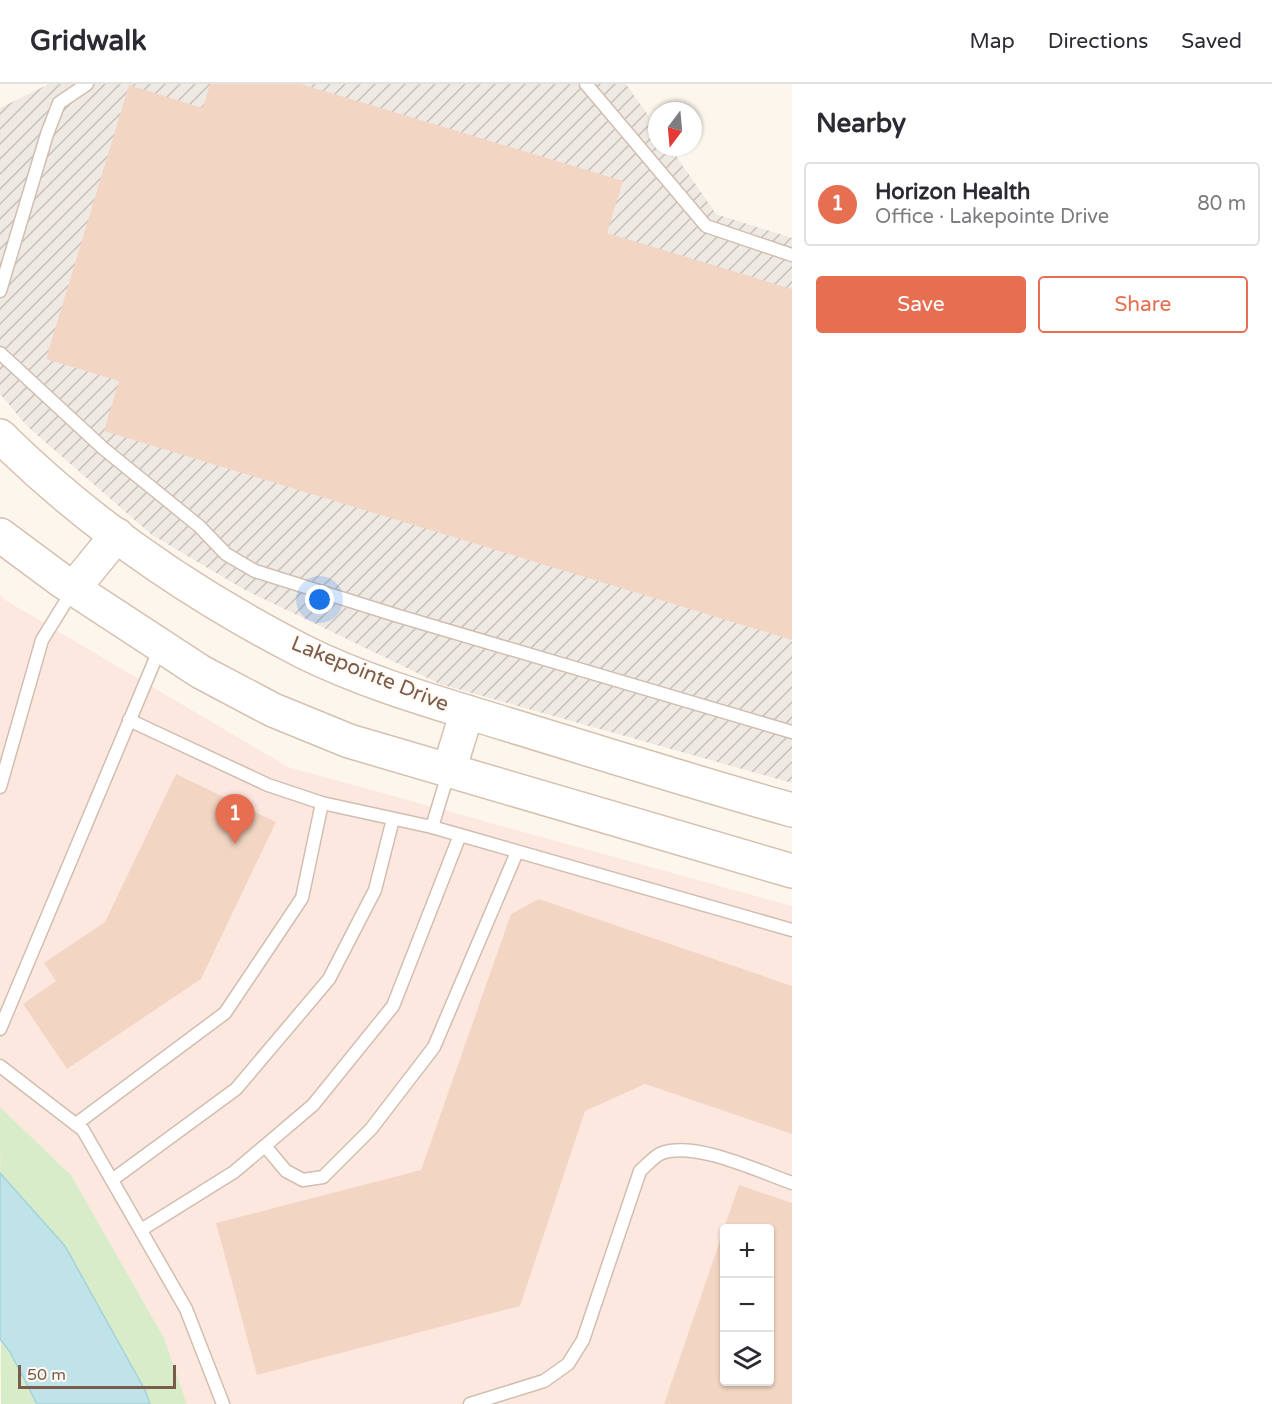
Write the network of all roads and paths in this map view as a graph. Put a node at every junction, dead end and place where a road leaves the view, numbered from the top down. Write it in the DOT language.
graph roads {
  1 [pos="87,84"];
  2 [pos="586,84"];
  3 [pos="792,255"];
  4 [pos="0,291"];
  5 [pos="0,353"];
  6 [pos="0,436"];
  7 [pos="0,535"];
  8 [pos="117,535"];
  9 [pos="73,589"];
  10 [pos="161,646"];
  11 [pos="467,712"];
  12 [pos="129,720"];
  13 [pos="792,732"];
  14 [pos="449,770"];
  15 [pos="0,787"];
  16 [pos="322,803"];
  17 [pos="792,810"];
  18 [pos="393,819"];
  19 [pos="432,827"];
  20 [pos="460,835"];
  21 [pos="517,852"];
  22 [pos="792,871"];
  23 [pos="792,930"];
  24 [pos="0,1029"];
  25 [pos="0,1066"];
  26 [pos="76,1124"];
  27 [pos="265,1146"];
  28 [pos="112,1180"];
  29 [pos="792,1183"];
  30 [pos="141,1230"];
  31 [pos="223,1404"];
  32 [pos="470,1404"];
  1 -- 4 [label="lane"];
  2 -- 3 [label="lane"];
  5 -- 13 [label="lane"];
  6 -- 8 [label="main road, Lakepointe Drive"];
  7 -- 9 [label="main road"];
  8 -- 9 [label="main road"];
  8 -- 11 [label="main road, Lakepointe Drive"];
  9 -- 10 [label="main road"];
  9 -- 15 [label="lane"];
  10 -- 12 [label="lane"];
  10 -- 14 [label="main road"];
  11 -- 14 [label="main road"];
  11 -- 17 [label="main road, Lakepointe Drive"];
  12 -- 16 [label="lane"];
  12 -- 24 [label="lane"];
  14 -- 19 [label="lane"];
  14 -- 22 [label="main road"];
  16 -- 18 [label="lane"];
  16 -- 26 [label="lane"];
  18 -- 19 [label="lane"];
  18 -- 28 [label="lane"];
  19 -- 20 [label="lane"];
  20 -- 21 [label="lane"];
  20 -- 27 [label="lane"];
  21 -- 23 [label="lane"];
  21 -- 27 [label="lane"];
  25 -- 26 [label="lane"];
  26 -- 28 [label="lane"];
  27 -- 30 [label="lane"];
  28 -- 30 [label="lane"];
  29 -- 32 [label="lane"];
  30 -- 31 [label="lane"];
}
